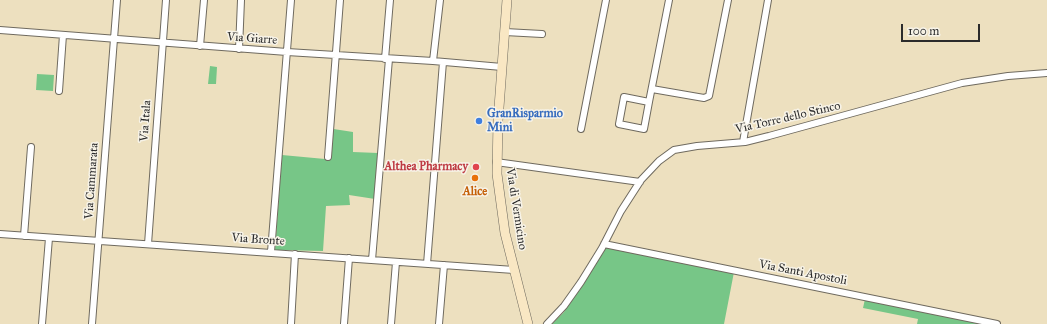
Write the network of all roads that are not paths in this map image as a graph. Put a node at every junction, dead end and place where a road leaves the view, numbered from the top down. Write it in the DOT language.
graph roads {
  1 [pos="117,0"];
  2 [pos="166,0"];
  3 [pos="204,0"];
  4 [pos="241,0"];
  5 [pos="291,0"];
  6 [pos="340,0"];
  7 [pos="390,0"];
  8 [pos="440,0"];
  9 [pos="507,0"];
  10 [pos="606,0"];
  11 [pos="669,0"];
  12 [pos="728,0"];
  13 [pos="768,0"];
  14 [pos="0,30"];
  15 [pos="505,32"];
  16 [pos="542,34"];
  17 [pos="63,35"];
  18 [pos="115,39"];
  19 [pos="163,43"];
  20 [pos="200,46"];
  21 [pos="239,49"];
  22 [pos="287,52"];
  23 [pos="335,55"];
  24 [pos="387,59"];
  25 [pos="433,61"];
  26 [pos="442,62"];
  27 [pos="502,67"];
  28 [pos="1047,73"];
  29 [pos="652,89"];
  30 [pos="59,91"];
  31 [pos="649,102"];
  32 [pos="581,129"];
  33 [pos="743,142"];
  34 [pos="31,147"];
  35 [pos="328,157"];
  36 [pos="496,162"];
  37 [pos="640,182"];
  38 [pos="0,234"];
  39 [pos="24,236"];
  40 [pos="49,238"];
  41 [pos="99,241"];
  42 [pos="148,244"];
  43 [pos="604,244"];
  44 [pos="271,252"];
  45 [pos="295,254"];
  46 [pos="349,258"];
  47 [pos="372,260"];
  48 [pos="396,262"];
  49 [pos="427,264"];
  50 [pos="444,265"];
  51 [pos="514,270"];
  52 [pos="42,324"];
  53 [pos="92,324"];
  54 [pos="291,324"];
  55 [pos="344,324"];
  56 [pos="391,324"];
  57 [pos="439,324"];
  58 [pos="528,324"];
  59 [pos="547,324"];
  60 [pos="997,324"];
  1 -- 18 [label="street, Via Cammarata"];
  2 -- 19 [label="street, Via Itala"];
  3 -- 20 [label="street"];
  4 -- 21 [label="street"];
  5 -- 22 [label="street"];
  6 -- 23 [label="street"];
  7 -- 24 [label="street"];
  8 -- 25 [label="street"];
  9 -- 15 [label="main road, Via di Vermicino"];
  10 -- 32 [label="street"];
  11 -- 29 [label="street"];
  12 -- 29 [label="street"];
  13 -- 33 [label="street"];
  14 -- 17 [label="street, Via Giarre"];
  15 -- 16 [label="street"];
  15 -- 27 [label="main road, Via di Vermicino"];
  17 -- 18 [label="street, Via Giarre"];
  17 -- 30 [label="street"];
  18 -- 19 [label="street, Via Giarre"];
  18 -- 41 [label="street, Via Cammarata"];
  19 -- 20 [label="street, Via Giarre"];
  19 -- 42 [label="street, Via Itala"];
  20 -- 21 [label="street, Via Giarre"];
  21 -- 22 [label="street, Via Giarre"];
  22 -- 23 [label="street, Via Giarre"];
  22 -- 44 [label="street"];
  23 -- 24 [label="street, Via Giarre"];
  23 -- 35 [label="street"];
  24 -- 25 [label="street, Via Giarre"];
  24 -- 47 [label="street"];
  25 -- 26 [label="street, Via Giarre"];
  26 -- 27 [label="street, Via Giarre"];
  26 -- 49 [label="street"];
  27 -- 36 [label="main road, Via di Vermicino"];
  28 -- 33 [label="street, Via Torre dello Stinco"];
  29 -- 31 [label="street"];
  31 -- 31 [label="street"];
  33 -- 37 [label="street, Via Torre dello Stinco"];
  34 -- 39 [label="street"];
  36 -- 37 [label="street"];
  36 -- 51 [label="main road, Via di Vermicino"];
  37 -- 43 [label="street, Via Torre dello Stinco"];
  38 -- 39 [label="street, Via Bronte"];
  39 -- 40 [label="street, Via Bronte"];
  40 -- 41 [label="street, Via Bronte"];
  40 -- 52 [label="street"];
  41 -- 42 [label="street, Via Bronte"];
  41 -- 53 [label="street, Via Cammarata"];
  42 -- 44 [label="street, Via Bronte"];
  43 -- 59 [label="street, Via Torre dello Stinco"];
  43 -- 60 [label="street, Via Santi Apostoli"];
  44 -- 45 [label="street, Via Bronte"];
  45 -- 46 [label="street, Via Bronte"];
  45 -- 54 [label="street"];
  46 -- 47 [label="street, Via Bronte"];
  46 -- 55 [label="street"];
  47 -- 48 [label="street, Via Bronte"];
  48 -- 49 [label="street, Via Bronte"];
  48 -- 56 [label="street"];
  49 -- 50 [label="street, Via Bronte"];
  50 -- 51 [label="street, Via Bronte"];
  50 -- 57 [label="street"];
  51 -- 58 [label="main road, Via di Vermicino"];
}
